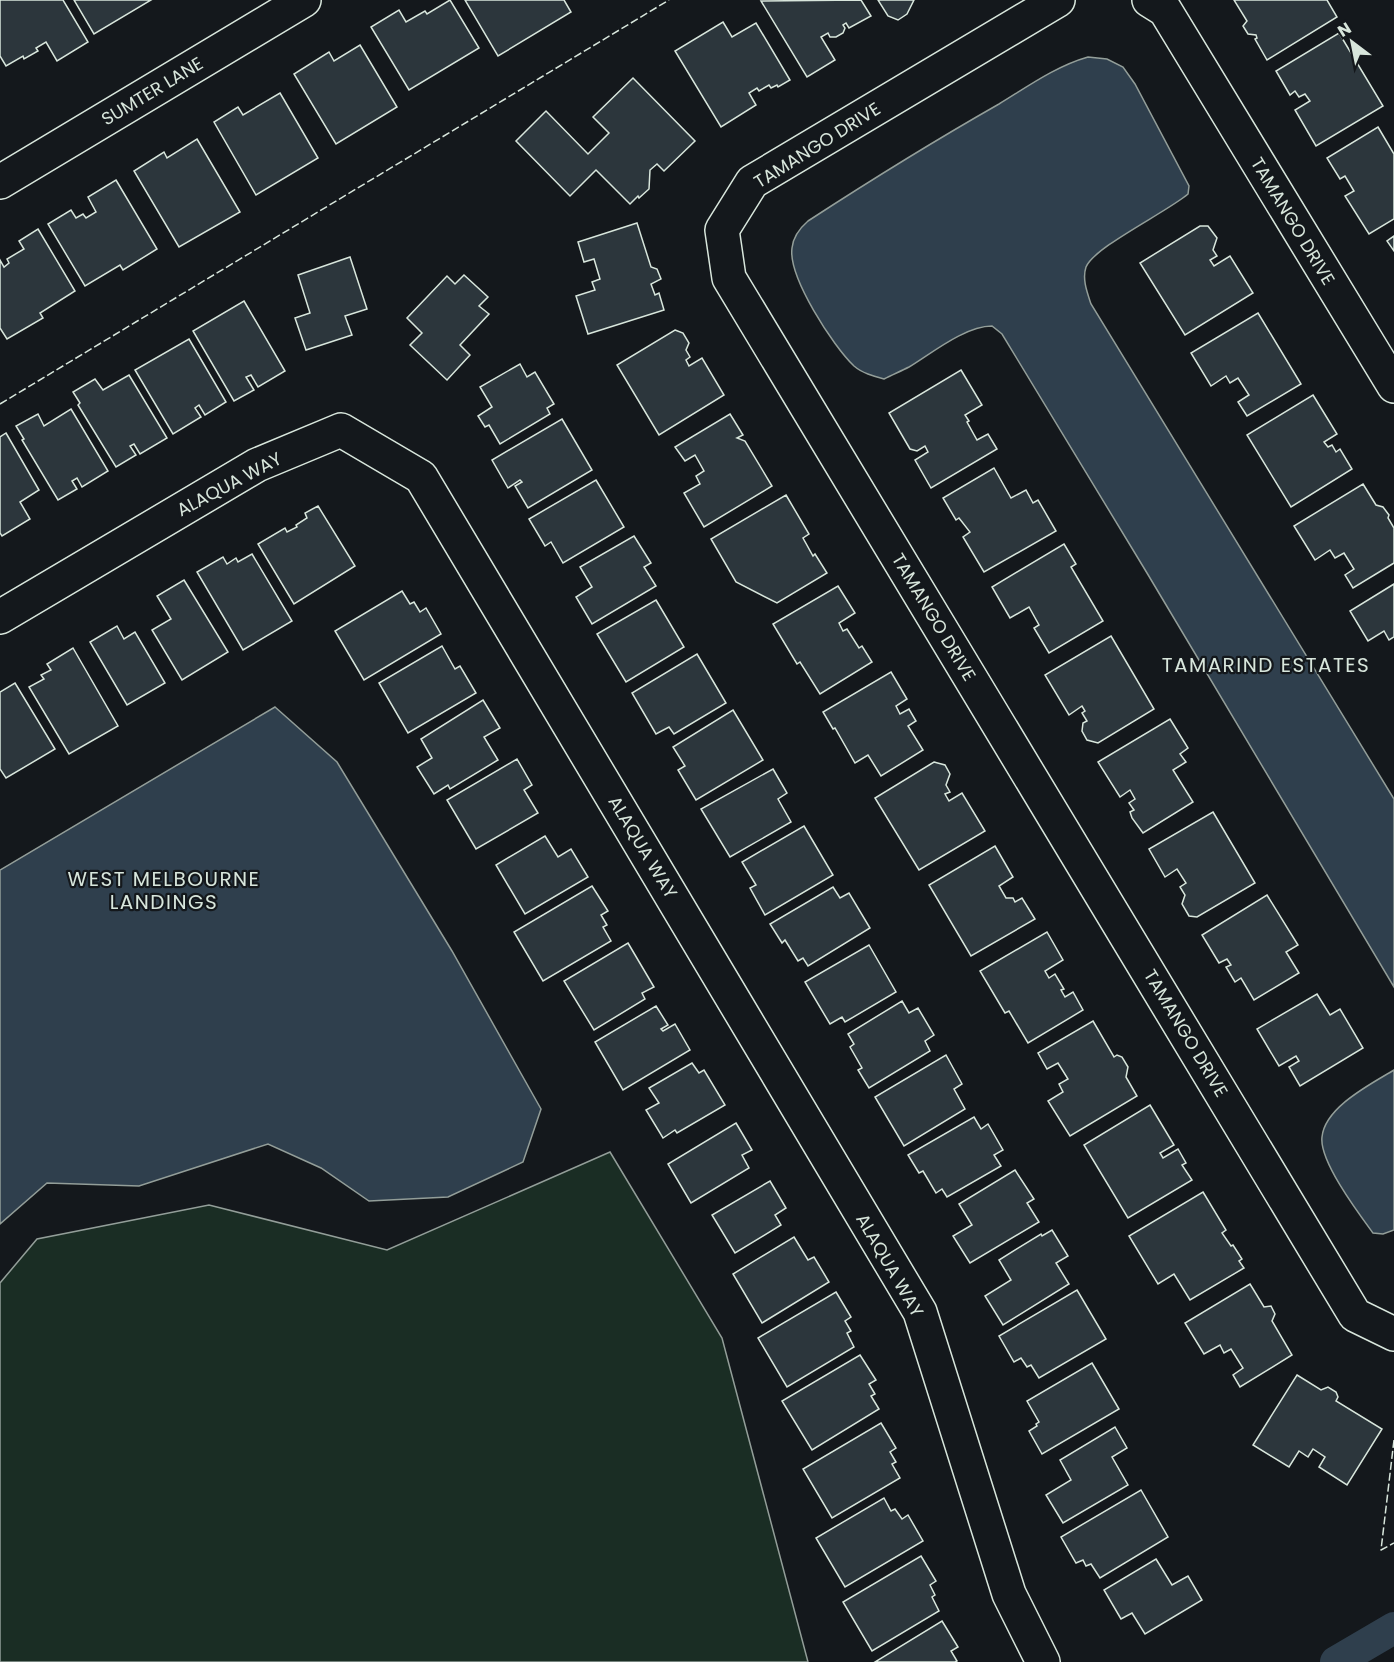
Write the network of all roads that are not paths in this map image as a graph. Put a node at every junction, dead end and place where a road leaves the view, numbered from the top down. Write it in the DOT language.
graph roads {
  1 [pos="304,0"];
  2 [pos="1058,0"];
  3 [pos="1149,0"];
  4 [pos="0,182"];
  5 [pos="1394,386"];
  6 [pos="0,617"];
  7 [pos="1394,1334"];
  8 [pos="1043,1662"];
  1 -- 4 [label="street, SUMTER LANE"];
  2 -- 7 [label="street, TAMANGO DRIVE"];
  3 -- 5 [label="street, TAMANGO DRIVE"];
  6 -- 8 [label="street, ALAQUA WAY"];
}
